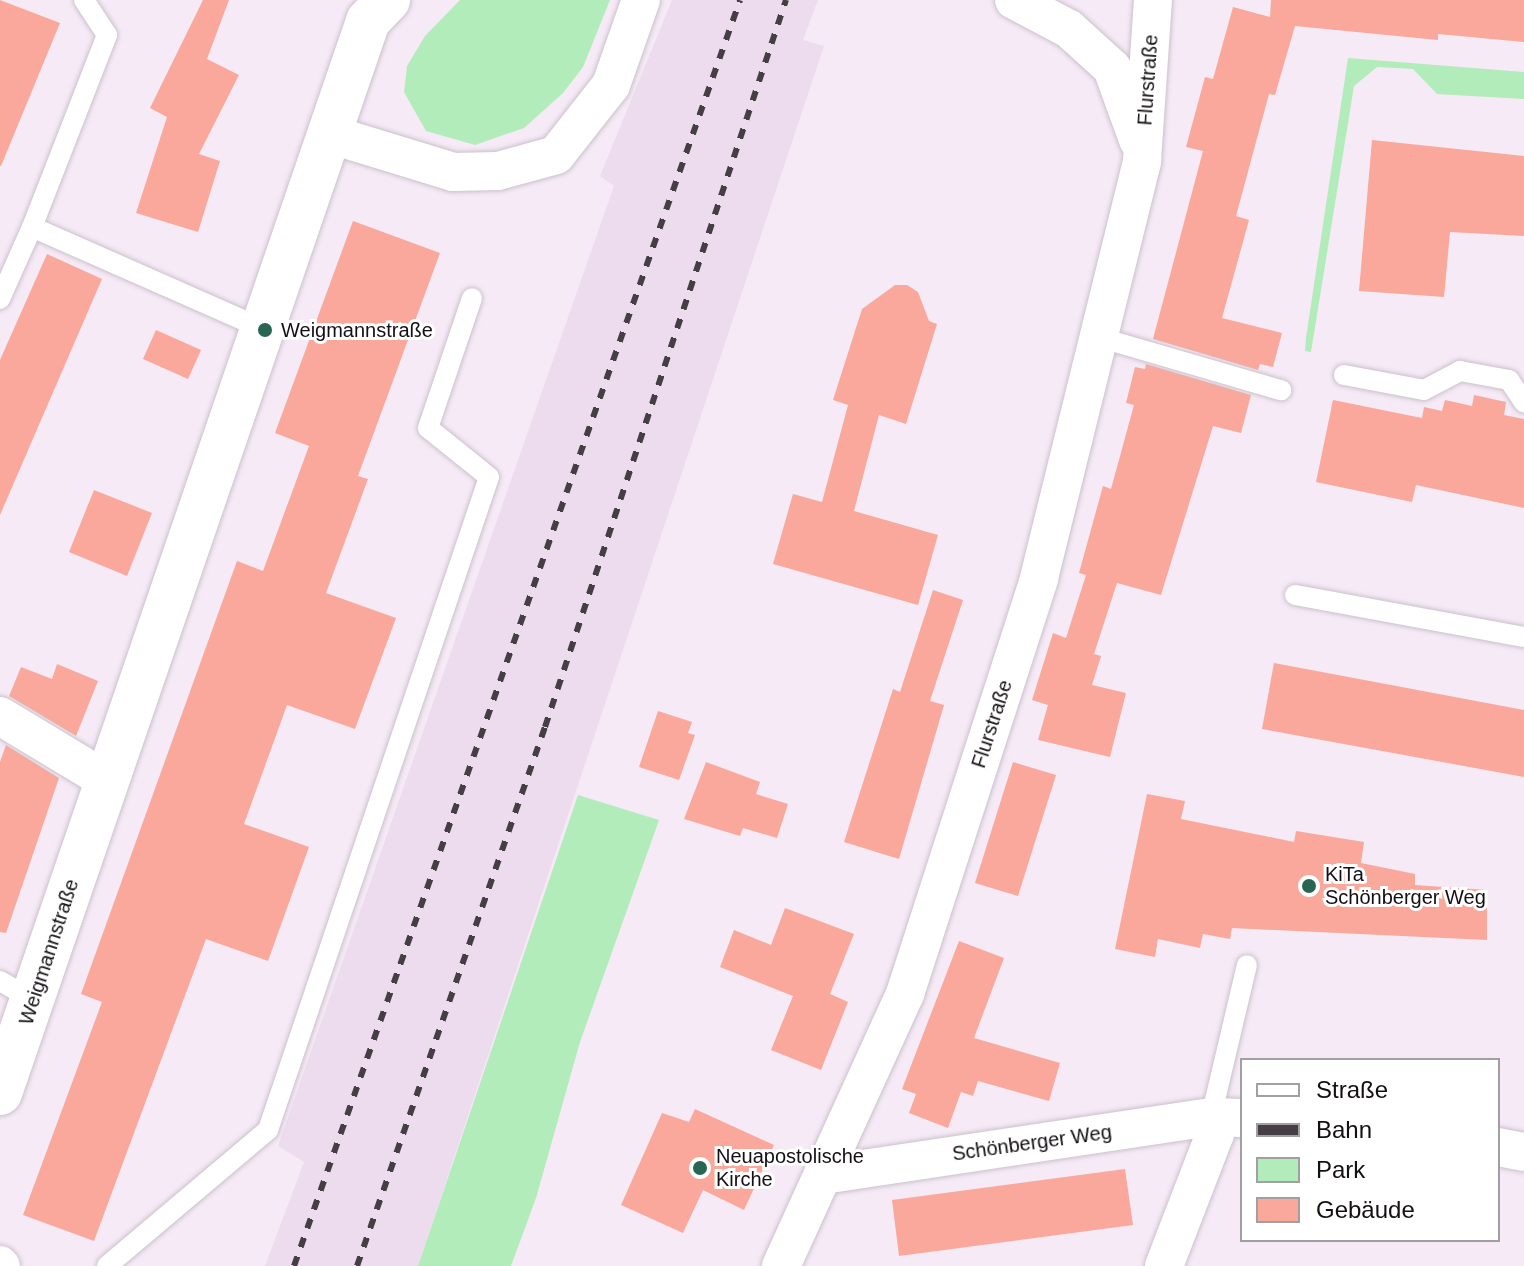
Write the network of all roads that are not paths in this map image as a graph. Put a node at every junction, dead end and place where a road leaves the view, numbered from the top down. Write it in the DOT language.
graph roads {
  1 [pos="84,0"];
  2 [pos="388,0"];
  3 [pos="1014,0"];
  4 [pos="1153,0"];
  5 [pos="638,7"];
  6 [pos="329,134"];
  7 [pos="1142,161"];
  8 [pos="32,227"];
  9 [pos="472,298"];
  10 [pos="0,299"];
  11 [pos="265,330"];
  12 [pos="1098,337"];
  13 [pos="1344,375"];
  14 [pos="1281,390"];
  15 [pos="1524,402"];
  16 [pos="1295,595"];
  17 [pos="1524,637"];
  18 [pos="0,716"];
  19 [pos="106,780"];
  20 [pos="1247,965"];
  21 [pos="17,991"];
  22 [pos="0,1093"];
  23 [pos="1226,1117"];
  24 [pos="1500,1147"];
  25 [pos="1524,1152"];
  26 [pos="823,1175"];
  27 [pos="107,1266"];
  28 [pos="781,1266"];
  29 [pos="1164,1266"];
  1 -- 8 [label="lane"];
  2 -- 6 [label="street, Weigmannstraße"];
  3 -- 7 [label="street, Flurstraße"];
  4 -- 7 [label="street, Flurstraße"];
  5 -- 6 [label="street"];
  6 -- 11 [label="street, Weigmannstraße"];
  7 -- 12 [label="street, Flurstraße"];
  8 -- 10 [label="lane"];
  8 -- 11 [label="lane"];
  9 -- 27 [label="lane"];
  11 -- 19 [label="street, Weigmannstraße"];
  12 -- 14 [label="lane"];
  12 -- 26 [label="street, Flurstraße"];
  13 -- 15 [label="lane"];
  16 -- 17 [label="lane"];
  18 -- 19 [label="street"];
  19 -- 21 [label="street, Weigmannstraße"];
  20 -- 23 [label="lane"];
  21 -- 22 [label="street, Weigmannstraße"];
  23 -- 26 [label="street, Schönberger Weg"];
  23 -- 29 [label="street"];
  24 -- 25 [label="street"];
  26 -- 28 [label="street, Flurstraße"];
}
